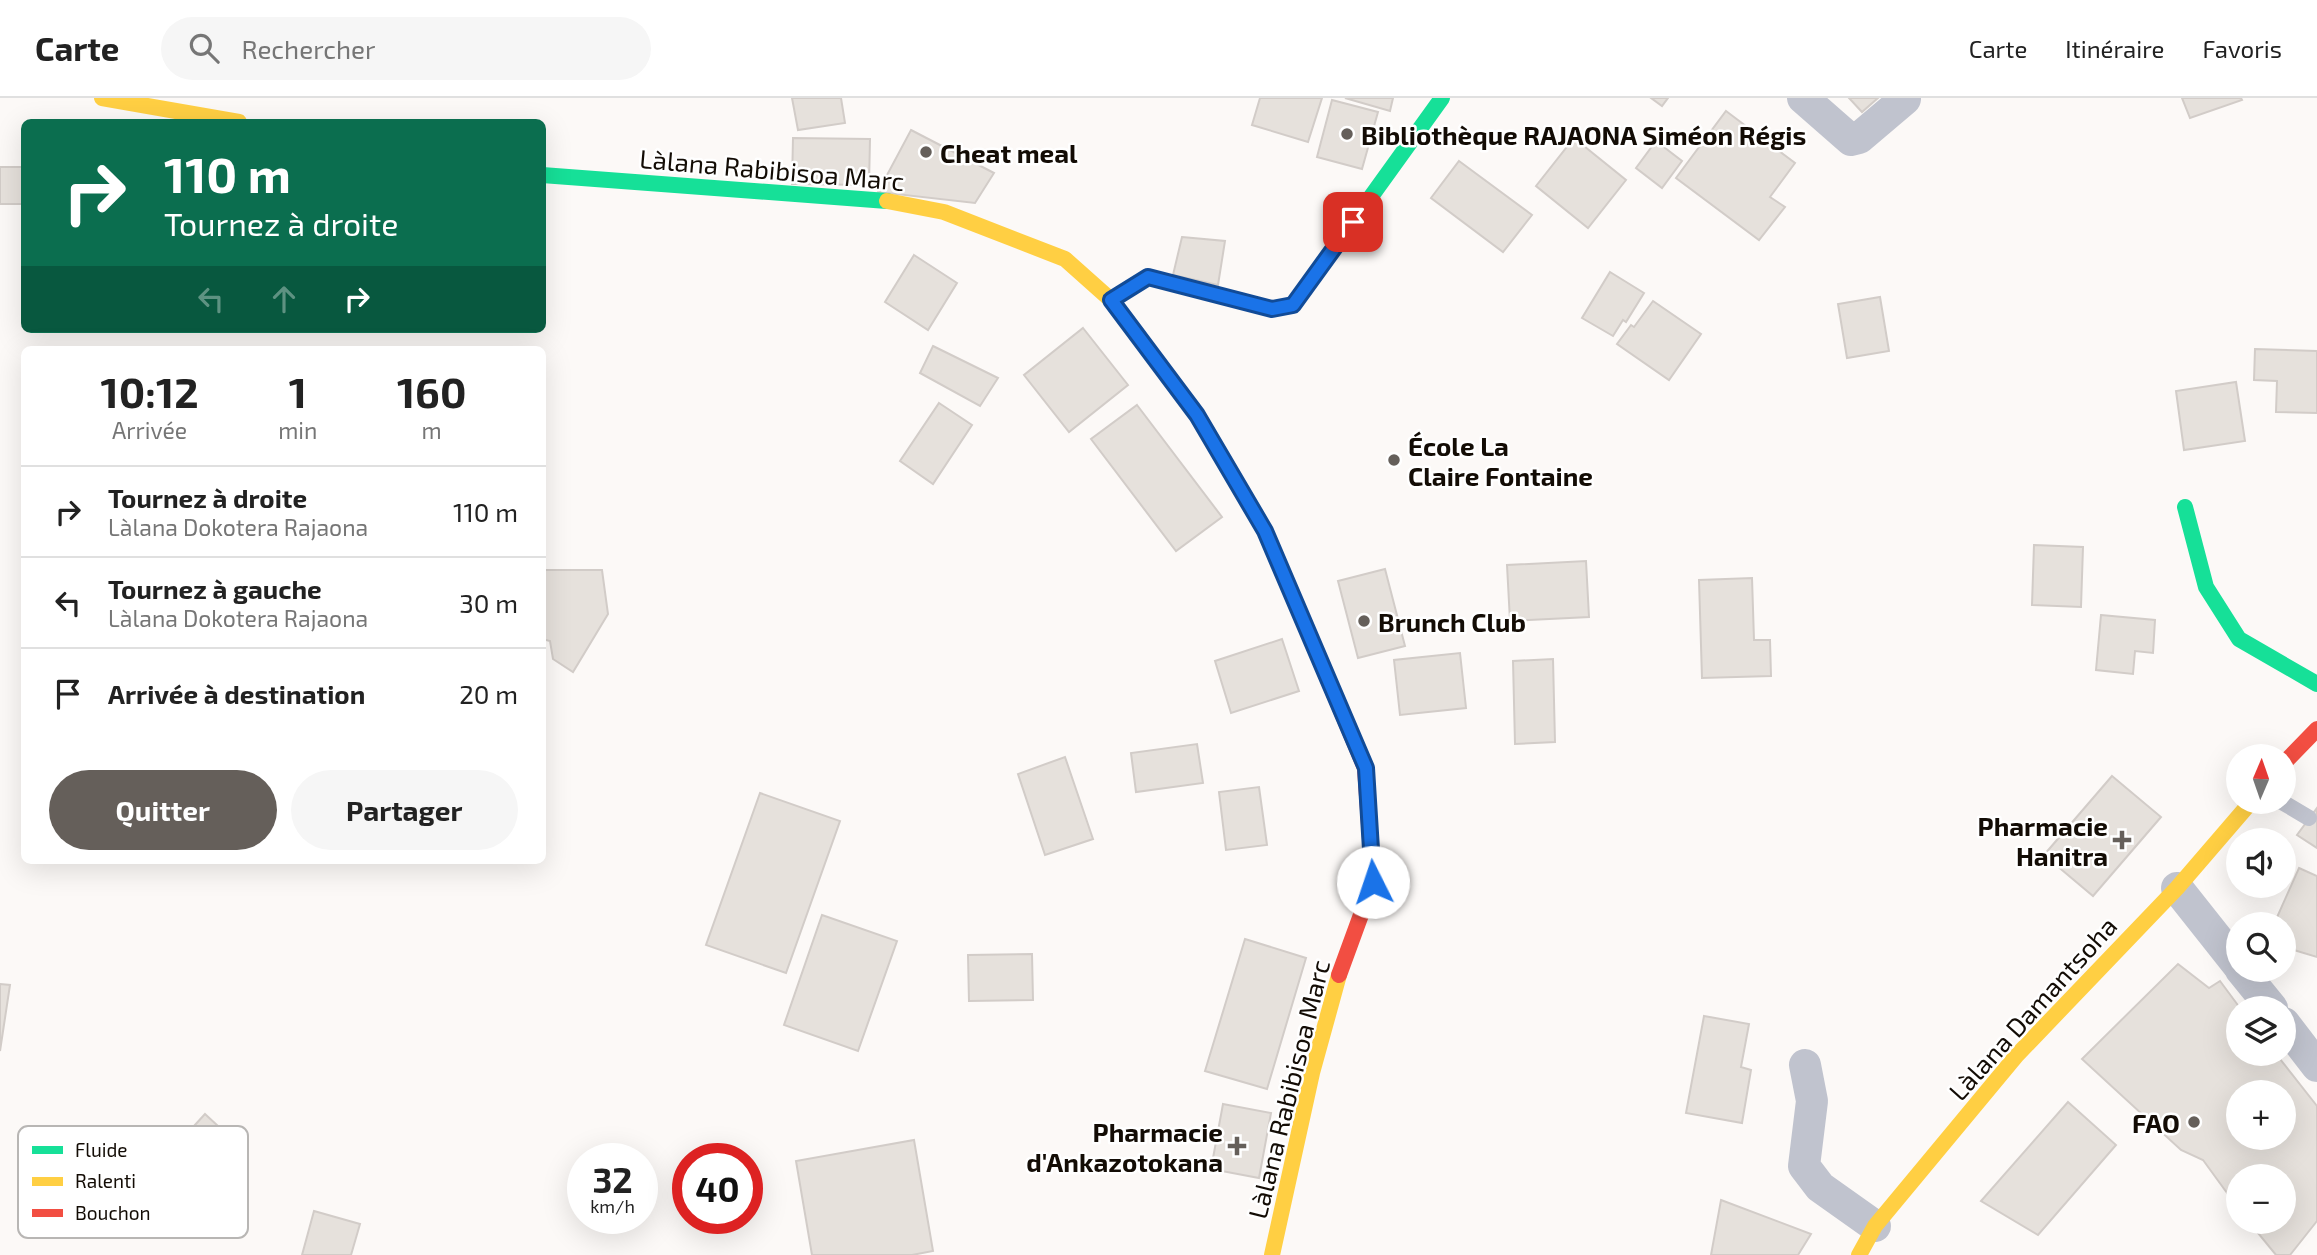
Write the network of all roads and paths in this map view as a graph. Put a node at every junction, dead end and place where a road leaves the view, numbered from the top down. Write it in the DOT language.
graph roads {
  1 [pos="102,98"];
  2 [pos="1442,98"];
  3 [pos="1803,98"];
  4 [pos="1905,99"];
  5 [pos="222,119"];
  6 [pos="546,175"];
  7 [pos="1111,300"];
  8 [pos="2185,507"];
  9 [pos="2317,684"];
  10 [pos="2317,729"];
  11 [pos="2296,751"];
  12 [pos="2296,810"];
  13 [pos="2241,814"];
  14 [pos="2309,818"];
  15 [pos="2177,888"];
  16 [pos="2226,949"];
  17 [pos="2252,982"];
  18 [pos="2263,996"];
  19 [pos="2296,1039"];
  20 [pos="1805,1065"];
  21 [pos="2317,1066"];
  22 [pos="1868,1246"];
  23 [pos="1272,1255"];
  1 -- 5 [label="street"];
  2 -- 7 [label="street"];
  3 -- 4 [label="street"];
  6 -- 7 [label="street, Làlana Rabibisoa Marc"];
  7 -- 23 [label="street, Làlana Rabibisoa Marc"];
  8 -- 9 [label="street"];
  10 -- 11 [label="street"];
  12 -- 14 [label="lane"];
  13 -- 15 [label="street, Làlana Damantsoha"];
  15 -- 16 [label="street"];
  15 -- 22 [label="street, Làlana Damantsoha"];
  17 -- 18 [label="street"];
  19 -- 21 [label="street"];
  20 -- 22 [label="street"];
}
